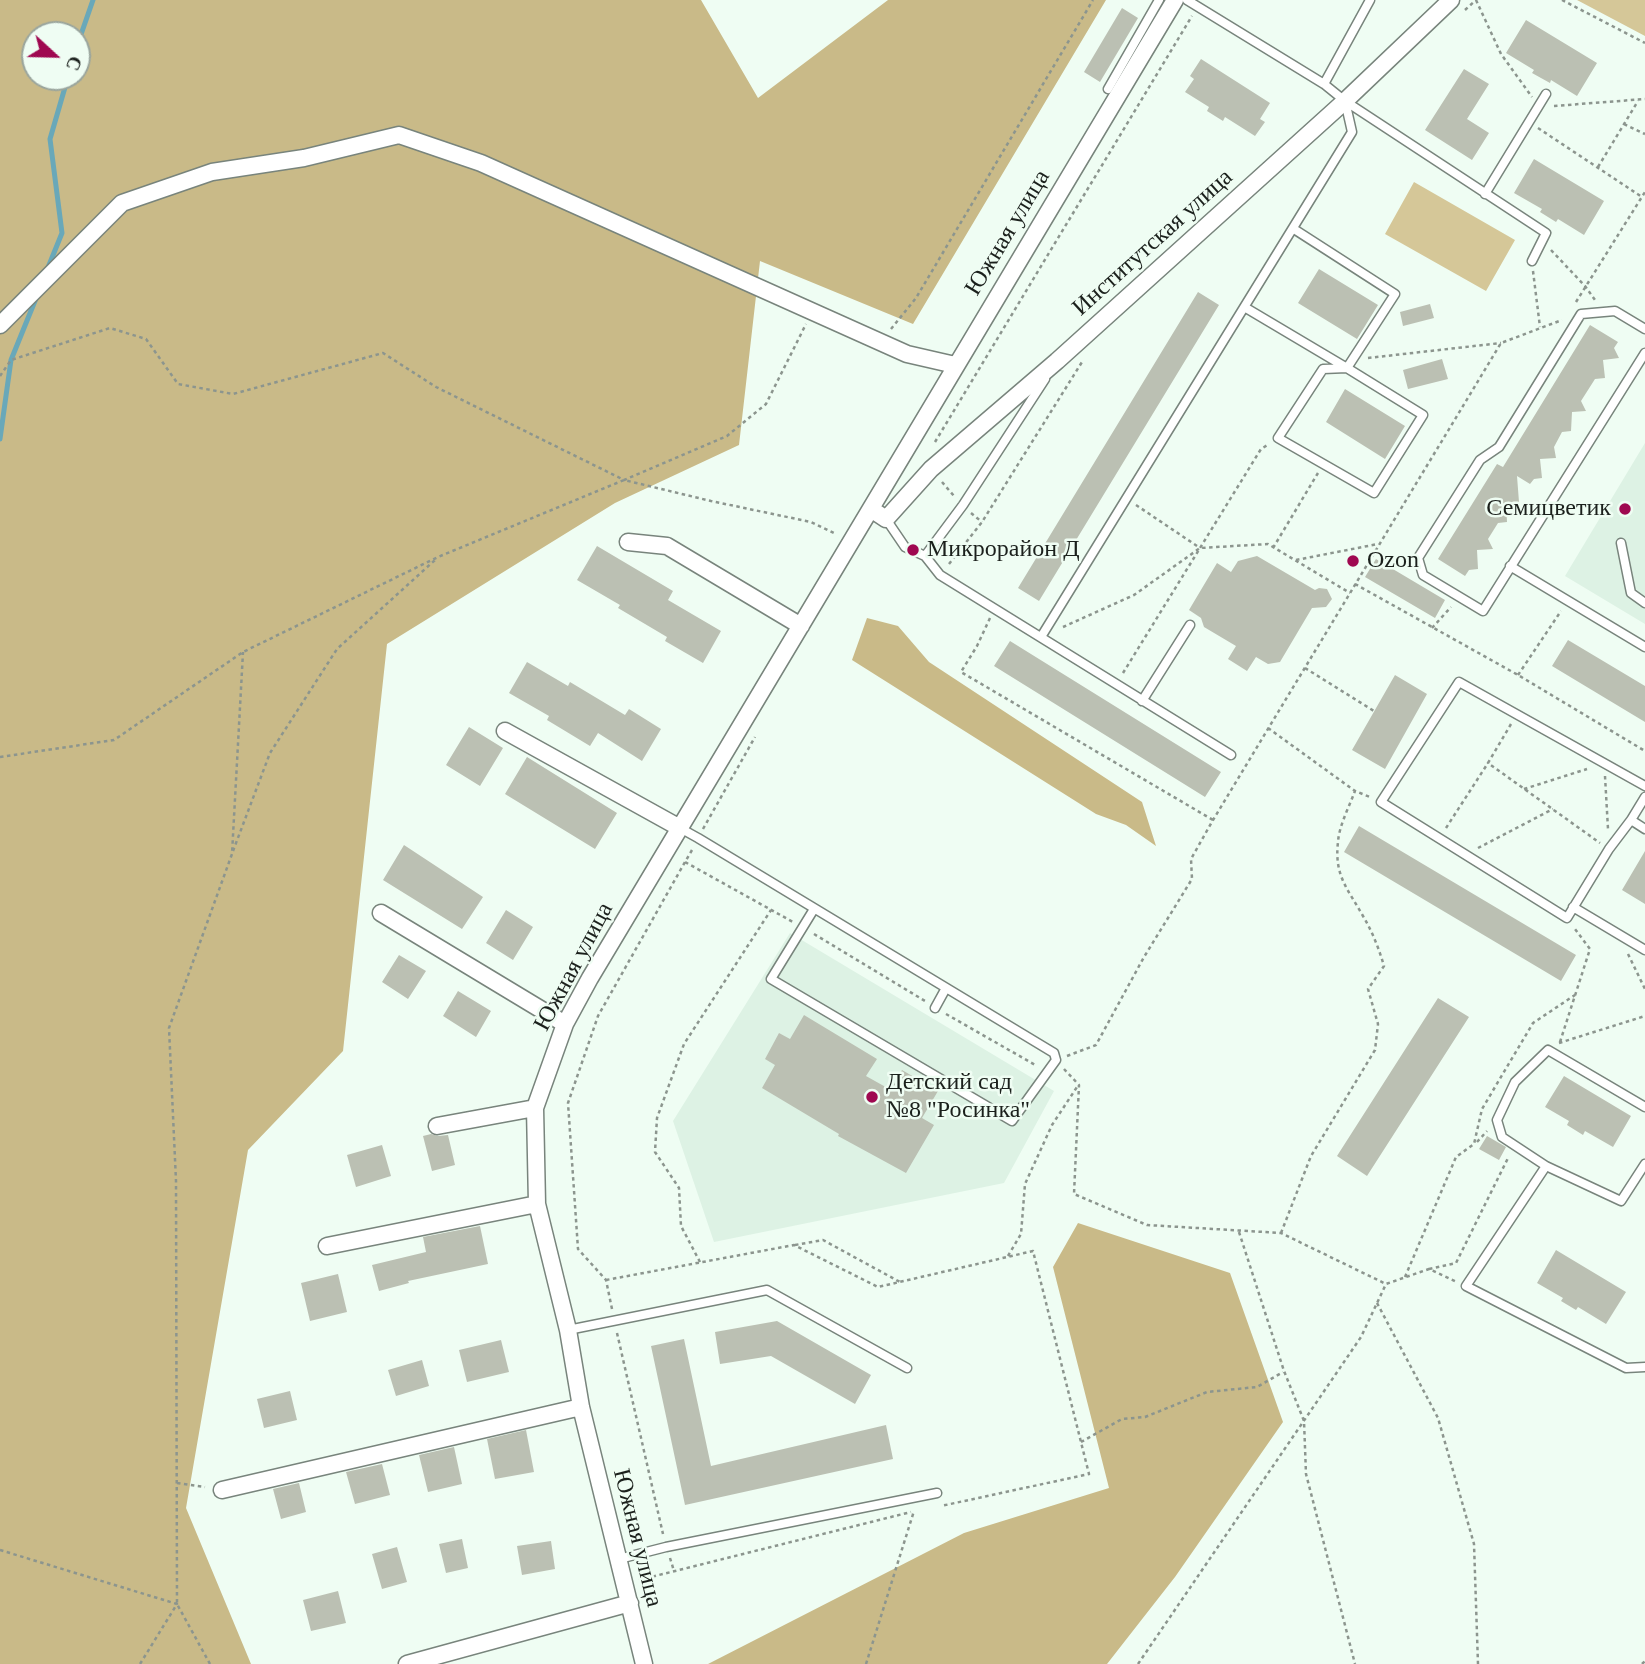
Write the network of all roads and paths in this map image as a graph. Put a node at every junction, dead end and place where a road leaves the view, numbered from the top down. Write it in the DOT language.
graph roads {
  1 [pos="1093,0"];
  2 [pos="1159,0"];
  3 [pos="1175,0"];
  4 [pos="1187,0"];
  5 [pos="1370,0"];
  6 [pos="1451,0"];
  7 [pos="1476,0"];
  8 [pos="1562,0"];
  9 [pos="1198,7"];
  10 [pos="1466,9"];
  11 [pos="1645,43"];
  12 [pos="1324,84"];
  13 [pos="1108,89"];
  14 [pos="1546,94"];
  15 [pos="1645,99"];
  16 [pos="1345,101"];
  17 [pos="1638,101"];
  18 [pos="1539,107"];
  19 [pos="1529,122"];
  20 [pos="1624,124"];
  21 [pos="1645,134"];
  22 [pos="1598,167"];
  23 [pos="1645,192"];
  24 [pos="1485,194"];
  25 [pos="1642,197"];
  26 [pos="1294,229"];
  27 [pos="1542,241"];
  28 [pos="1532,261"];
  29 [pos="1585,286"];
  30 [pos="1246,308"];
  31 [pos="1573,308"];
  32 [pos="812,312"];
  33 [pos="1566,318"];
  34 [pos="0,325"];
  35 [pos="1541,328"];
  36 [pos="1645,329"];
  37 [pos="880,342"];
  38 [pos="1501,343"];
  39 [pos="1645,354"];
  40 [pos="1353,360"];
  41 [pos="1057,361"];
  42 [pos="1082,362"];
  43 [pos="955,365"];
  44 [pos="1347,368"];
  45 [pos="0,376"];
  46 [pos="1278,438"];
  47 [pos="1324,464"];
  48 [pos="931,469"];
  49 [pos="624,480"];
  50 [pos="1127,499"];
  51 [pos="963,505"];
  52 [pos="871,509"];
  53 [pos="886,519"];
  54 [pos="982,522"];
  55 [pos="851,541"];
  56 [pos="628,542"];
  57 [pos="1621,543"];
  58 [pos="1378,544"];
  59 [pos="1200,548"];
  60 [pos="1273,548"];
  61 [pos="925,555"];
  62 [pos="438,557"];
  63 [pos="1295,560"];
  64 [pos="1510,566"];
  65 [pos="940,575"];
  66 [pos="1355,584"];
  67 [pos="1350,593"];
  68 [pos="1460,597"];
  69 [pos="1568,601"];
  70 [pos="1645,603"];
  71 [pos="995,608"];
  72 [pos="1189,625"];
  73 [pos="801,626"];
  74 [pos="1432,628"];
  75 [pos="1041,637"];
  76 [pos="1645,647"];
  77 [pos="243,652"];
  78 [pos="1305,668"];
  79 [pos="1518,675"];
  80 [pos="1117,684"];
  81 [pos="1142,701"];
  82 [pos="1374,710"];
  83 [pos="1516,714"];
  84 [pos="1268,729"];
  85 [pos="505,731"];
  86 [pos="757,733"];
  87 [pos="1645,751"];
  88 [pos="1231,755"];
  89 [pos="0,757"];
  90 [pos="1488,763"];
  91 [pos="1605,764"];
  92 [pos="1645,786"];
  93 [pos="1524,789"];
  94 [pos="1355,791"];
  95 [pos="1645,797"];
  96 [pos="1381,802"];
  97 [pos="1553,809"];
  98 [pos="1213,820"];
  99 [pos="1630,820"];
  100 [pos="680,828"];
  101 [pos="1645,829"];
  102 [pos="698,838"];
  103 [pos="1439,838"];
  104 [pos="1609,849"];
  105 [pos="232,854"];
  106 [pos="1465,855"];
  107 [pos="685,862"];
  108 [pos="1573,906"];
  109 [pos="814,909"];
  110 [pos="771,910"];
  111 [pos="381,913"];
  112 [pos="1567,918"];
  113 [pos="803,928"];
  114 [pos="1618,933"];
  115 [pos="1645,950"];
  116 [pos="946,988"];
  117 [pos="1645,989"];
  118 [pos="1575,995"];
  119 [pos="935,1008"];
  120 [pos="1645,1016"];
  121 [pos="565,1024"];
  122 [pos="1056,1060"];
  123 [pos="1047,1071"];
  124 [pos="1079,1084"];
  125 [pos="1645,1107"];
  126 [pos="535,1108"];
  127 [pos="1497,1121"];
  128 [pos="437,1126"];
  129 [pos="1474,1144"];
  130 [pos="1515,1145"];
  131 [pos="1645,1164"];
  132 [pos="1546,1166"];
  133 [pos="537,1204"];
  134 [pos="1239,1231"];
  135 [pos="1281,1233"];
  136 [pos="327,1245"];
  137 [pos="794,1245"];
  138 [pos="1008,1257"];
  139 [pos="699,1262"];
  140 [pos="1429,1269"];
  141 [pos="1405,1277"];
  142 [pos="606,1280"];
  143 [pos="900,1282"];
  144 [pos="1386,1284"];
  145 [pos="1466,1286"];
  146 [pos="1377,1303"];
  147 [pos="613,1320"];
  148 [pos="568,1330"];
  149 [pos="1645,1367"];
  150 [pos="907,1368"];
  151 [pos="1284,1371"];
  152 [pos="581,1407"];
  153 [pos="1304,1421"];
  154 [pos="1081,1442"];
  155 [pos="177,1483"];
  156 [pos="222,1490"];
  157 [pos="937,1493"];
  158 [pos="941,1506"];
  159 [pos="666,1547"];
  160 [pos="0,1550"];
  161 [pos="619,1559"];
  162 [pos="674,1572"];
  163 [pos="625,1584"];
  164 [pos="630,1603"];
  165 [pos="177,1604"];
  166 [pos="140,1664"];
  167 [pos="210,1664"];
  168 [pos="407,1664"];
  169 [pos="644,1664"];
  170 [pos="866,1664"];
  171 [pos="1138,1664"];
  172 [pos="1355,1664"];
  173 [pos="1478,1664"];
  1 -- 37 [label="path"];
  2 -- 13 [label="lane"];
  3 -- 43 [label="street, Южная улица"];
  4 -- 9 [label="lane"];
  5 -- 12 [label="lane"];
  6 -- 16 [label="street, Институтская улица"];
  7 -- 10 [label="path"];
  7 -- 18 [label="path"];
  8 -- 11 [label="path"];
  9 -- 12 [label="lane"];
  9 -- 48 [label="path"];
  12 -- 16 [label="lane"];
  14 -- 18 [label="lane"];
  15 -- 17 [label="path"];
  16 -- 24 [label="lane"];
  16 -- 26 [label="lane"];
  16 -- 41 [label="street, Институтская улица"];
  17 -- 18 [label="path"];
  17 -- 20 [label="path"];
  18 -- 19 [label="lane"];
  19 -- 22 [label="path"];
  19 -- 24 [label="lane"];
  20 -- 21 [label="path"];
  20 -- 22 [label="path"];
  22 -- 25 [label="path"];
  23 -- 25 [label="path"];
  24 -- 27 [label="lane"];
  25 -- 29 [label="path"];
  26 -- 30 [label="lane"];
  26 -- 40 [label="lane"];
  27 -- 28 [label="lane"];
  27 -- 29 [label="path"];
  28 -- 35 [label="path"];
  29 -- 31 [label="path"];
  30 -- 44 [label="lane"];
  30 -- 50 [label="lane"];
  32 -- 34 [label="street"];
  32 -- 37 [label="street"];
  32 -- 49 [label="path"];
  33 -- 35 [label="path"];
  35 -- 38 [label="path"];
  36 -- 68 [label="lane"];
  37 -- 43 [label="street"];
  38 -- 40 [label="path"];
  38 -- 58 [label="path"];
  39 -- 64 [label="lane"];
  40 -- 44 [label="lane"];
  41 -- 48 [label="street, Институтская улица"];
  41 -- 51 [label="lane"];
  42 -- 54 [label="path"];
  43 -- 52 [label="street, Южная улица"];
  44 -- 46 [label="lane"];
  44 -- 47 [label="lane"];
  45 -- 49 [label="path"];
  46 -- 47 [label="lane"];
  46 -- 59 [label="path"];
  47 -- 60 [label="path"];
  48 -- 51 [label="path"];
  48 -- 53 [label="street, Институтская улица"];
  49 -- 55 [label="path"];
  49 -- 62 [label="path"];
  50 -- 59 [label="path"];
  50 -- 75 [label="lane"];
  51 -- 54 [label="path"];
  51 -- 61 [label="lane"];
  52 -- 53 [label="street"];
  52 -- 55 [label="street, Южная улица"];
  53 -- 61 [label="lane"];
  54 -- 65 [label="path"];
  55 -- 73 [label="street, Южная улица"];
  56 -- 73 [label="street"];
  57 -- 70 [label="lane"];
  58 -- 63 [label="path"];
  58 -- 66 [label="path"];
  59 -- 60 [label="path"];
  59 -- 75 [label="path"];
  59 -- 80 [label="path"];
  60 -- 63 [label="path"];
  61 -- 65 [label="lane"];
  62 -- 77 [label="path"];
  62 -- 105 [label="path"];
  63 -- 67 [label="path"];
  64 -- 68 [label="lane"];
  64 -- 69 [label="lane"];
  65 -- 71 [label="lane"];
  66 -- 67 [label="path"];
  66 -- 74 [label="path"];
  67 -- 78 [label="path"];
  68 -- 74 [label="path"];
  69 -- 76 [label="lane"];
  69 -- 79 [label="path"];
  71 -- 75 [label="lane"];
  71 -- 98 [label="path"];
  72 -- 81 [label="lane"];
  73 -- 100 [label="street, Южная улица"];
  74 -- 79 [label="path"];
  75 -- 80 [label="lane"];
  77 -- 89 [label="path"];
  77 -- 105 [label="path"];
  78 -- 82 [label="path"];
  78 -- 84 [label="path"];
  79 -- 87 [label="path"];
  80 -- 81 [label="lane"];
  81 -- 88 [label="lane"];
  83 -- 90 [label="path"];
  83 -- 91 [label="lane"];
  83 -- 96 [label="lane"];
  84 -- 94 [label="path"];
  84 -- 98 [label="path"];
  85 -- 100 [label="street"];
  86 -- 102 [label="path"];
  90 -- 93 [label="path"];
  90 -- 103 [label="path"];
  91 -- 92 [label="lane"];
  91 -- 93 [label="path"];
  91 -- 104 [label="path"];
  93 -- 97 [label="path"];
  94 -- 96 [label="path"];
  94 -- 135 [label="path"];
  95 -- 99 [label="lane"];
  96 -- 103 [label="lane"];
  97 -- 104 [label="path"];
  97 -- 106 [label="path"];
  98 -- 122 [label="path"];
  99 -- 101 [label="lane"];
  99 -- 104 [label="lane"];
  100 -- 102 [label="lane"];
  100 -- 121 [label="street, Южная улица"];
  102 -- 107 [label="path"];
  102 -- 109 [label="lane"];
  103 -- 106 [label="lane"];
  104 -- 108 [label="lane"];
  105 -- 155 [label="path"];
  106 -- 112 [label="lane"];
  107 -- 110 [label="path"];
  107 -- 142 [label="path"];
  108 -- 112 [label="lane"];
  108 -- 114 [label="lane"];
  109 -- 113 [label="lane"];
  109 -- 116 [label="lane"];
  110 -- 113 [label="path"];
  110 -- 139 [label="path"];
  111 -- 121 [label="street"];
  112 -- 118 [label="path"];
  113 -- 119 [label="path"];
  113 -- 123 [label="lane"];
  114 -- 115 [label="lane"];
  114 -- 117 [label="path"];
  116 -- 119 [label="lane"];
  116 -- 122 [label="lane"];
  118 -- 120 [label="path"];
  118 -- 129 [label="path"];
  119 -- 123 [label="path"];
  121 -- 126 [label="street, Южная улица"];
  122 -- 123 [label="lane"];
  122 -- 124 [label="path"];
  124 -- 134 [label="path"];
  124 -- 138 [label="path"];
  125 -- 127 [label="lane"];
  126 -- 128 [label="street"];
  126 -- 133 [label="street, Южная улица"];
  127 -- 129 [label="path"];
  127 -- 130 [label="lane"];
  129 -- 141 [label="path"];
  130 -- 132 [label="lane"];
  130 -- 140 [label="path"];
  131 -- 132 [label="lane"];
  132 -- 145 [label="lane"];
  133 -- 136 [label="street"];
  133 -- 148 [label="street, Южная улица"];
  134 -- 135 [label="path"];
  134 -- 151 [label="path"];
  135 -- 144 [label="path"];
  137 -- 139 [label="path"];
  137 -- 143 [label="path"];
  137 -- 143 [label="path"];
  138 -- 143 [label="path"];
  138 -- 154 [label="path"];
  139 -- 142 [label="path"];
  140 -- 141 [label="path"];
  140 -- 145 [label="path"];
  141 -- 144 [label="path"];
  142 -- 147 [label="path"];
  144 -- 146 [label="path"];
  145 -- 149 [label="lane"];
  146 -- 153 [label="path"];
  146 -- 173 [label="path"];
  147 -- 148 [label="lane"];
  147 -- 150 [label="lane"];
  147 -- 159 [label="path"];
  148 -- 152 [label="street, Южная улица"];
  151 -- 153 [label="path"];
  151 -- 154 [label="path"];
  152 -- 156 [label="street"];
  152 -- 161 [label="street, Южная улица"];
  153 -- 171 [label="path"];
  153 -- 172 [label="path"];
  154 -- 158 [label="path"];
  155 -- 156 [label="path"];
  155 -- 165 [label="path"];
  157 -- 159 [label="lane"];
  159 -- 161 [label="lane"];
  159 -- 162 [label="path"];
  160 -- 165 [label="path"];
  161 -- 163 [label="street, Южная улица"];
  162 -- 163 [label="path"];
  162 -- 170 [label="path"];
  163 -- 164 [label="street, Южная улица"];
  164 -- 168 [label="street"];
  164 -- 169 [label="street, Южная улица"];
  165 -- 166 [label="path"];
  165 -- 167 [label="path"];
}
